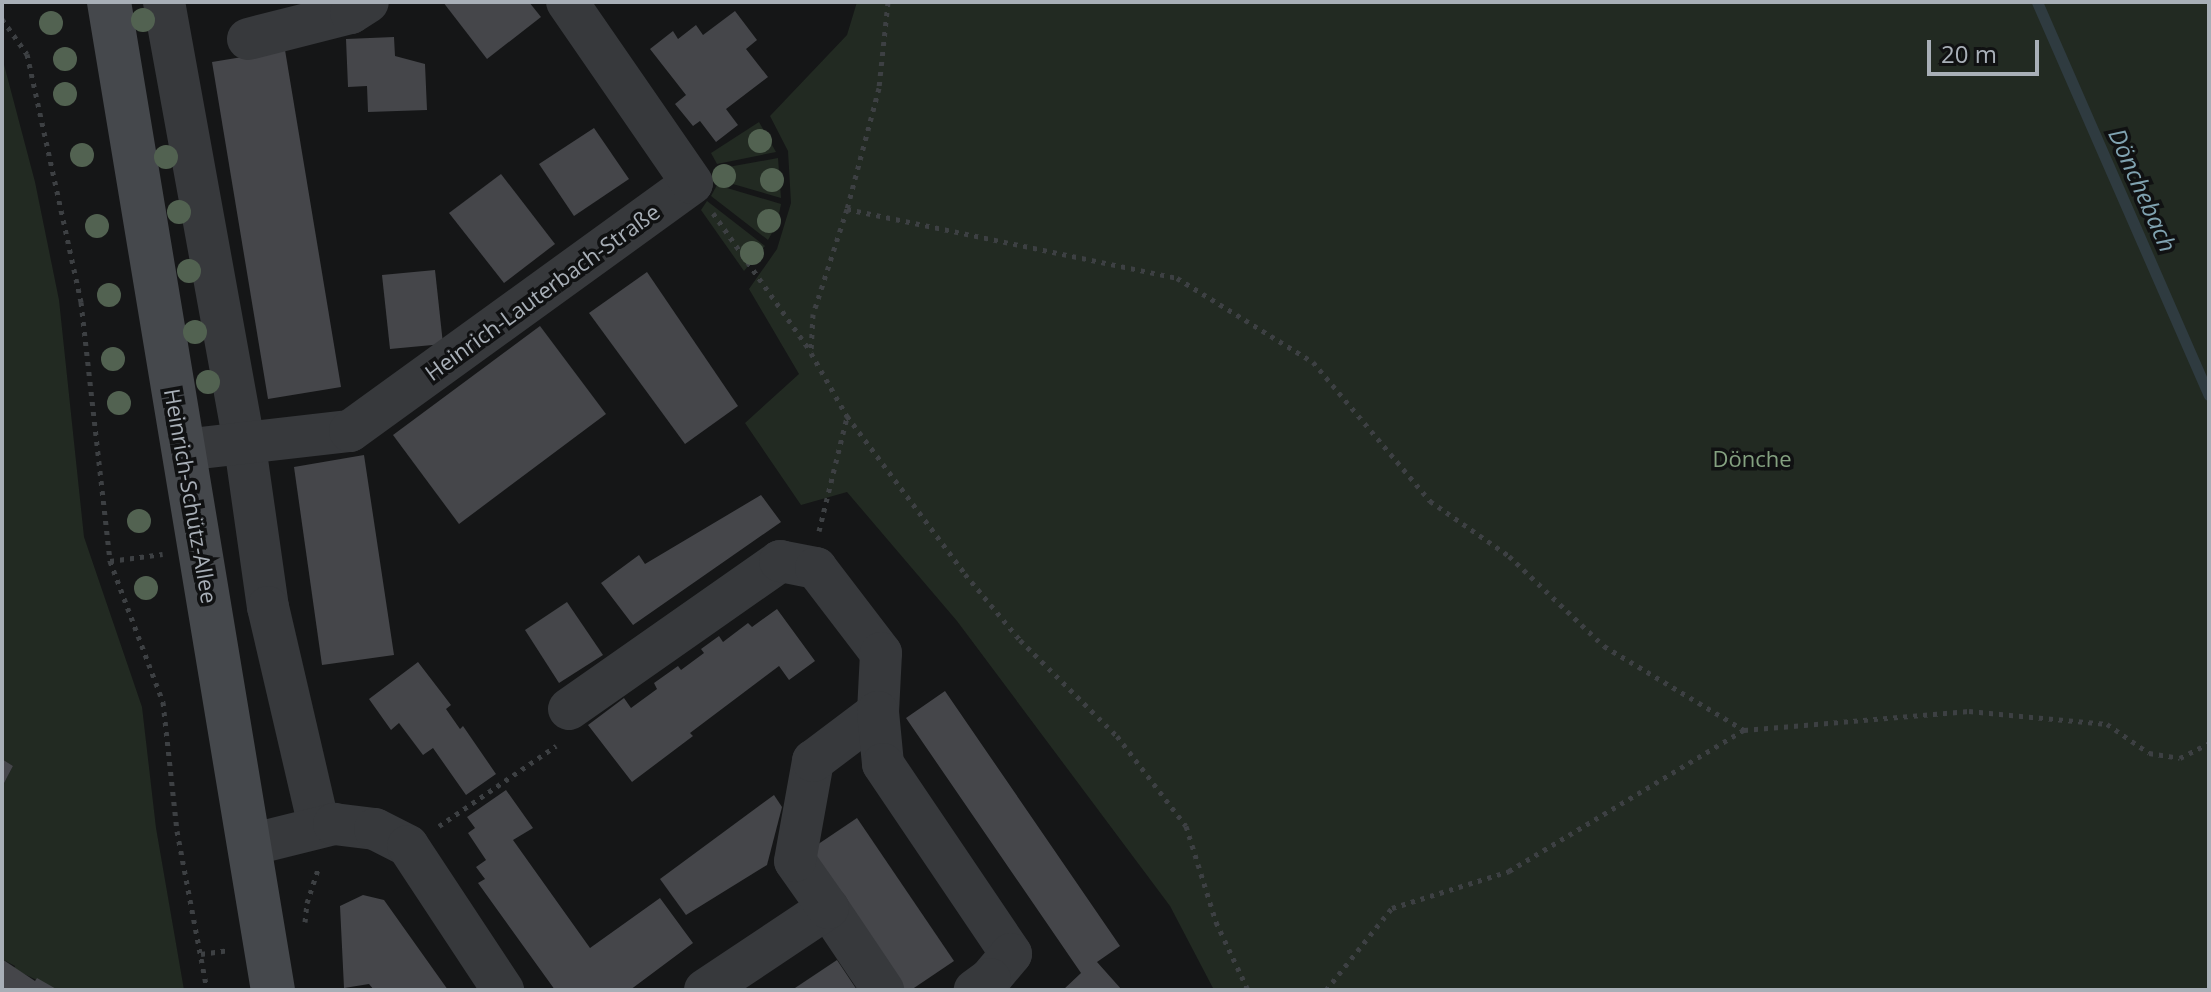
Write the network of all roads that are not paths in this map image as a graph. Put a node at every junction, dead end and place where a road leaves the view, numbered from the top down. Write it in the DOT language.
graph roads {
  1 [pos="109,2"];
  2 [pos="164,2"];
  3 [pos="368,2"];
  4 [pos="567,2"];
  5 [pos="248,39"];
  6 [pos="174,49"];
  7 [pos="120,56"];
  8 [pos="245,446"];
  9 [pos="183,450"];
  10 [pos="569,709"];
  11 [pos="878,712"];
  12 [pos="319,826"];
  13 [pos="249,845"];
  14 [pos="828,908"];
  15 [pos="273,990"];
  16 [pos="503,990"];
  17 [pos="705,990"];
  18 [pos="883,990"];
  19 [pos="975,990"];
  1 -- 7 [label="main road, Heinrich-Schütz-Allee"];
  2 -- 6 [label="street"];
  3 -- 5 [label="street"];
  4 -- 8 [label="street, Heinrich-Lauterbach-Straße"];
  6 -- 7 [label="street"];
  6 -- 8 [label="street"];
  7 -- 9 [label="main road, Heinrich-Schütz-Allee"];
  8 -- 9 [label="street, Heinrich-Lauterbach-Straße"];
  8 -- 12 [label="street"];
  9 -- 13 [label="main road, Heinrich-Schütz-Allee"];
  10 -- 11 [label="street"];
  11 -- 14 [label="street"];
  11 -- 19 [label="street"];
  12 -- 13 [label="street"];
  12 -- 16 [label="street"];
  13 -- 15 [label="main road, Heinrich-Schütz-Allee"];
  14 -- 17 [label="street"];
  14 -- 18 [label="street"];
}
